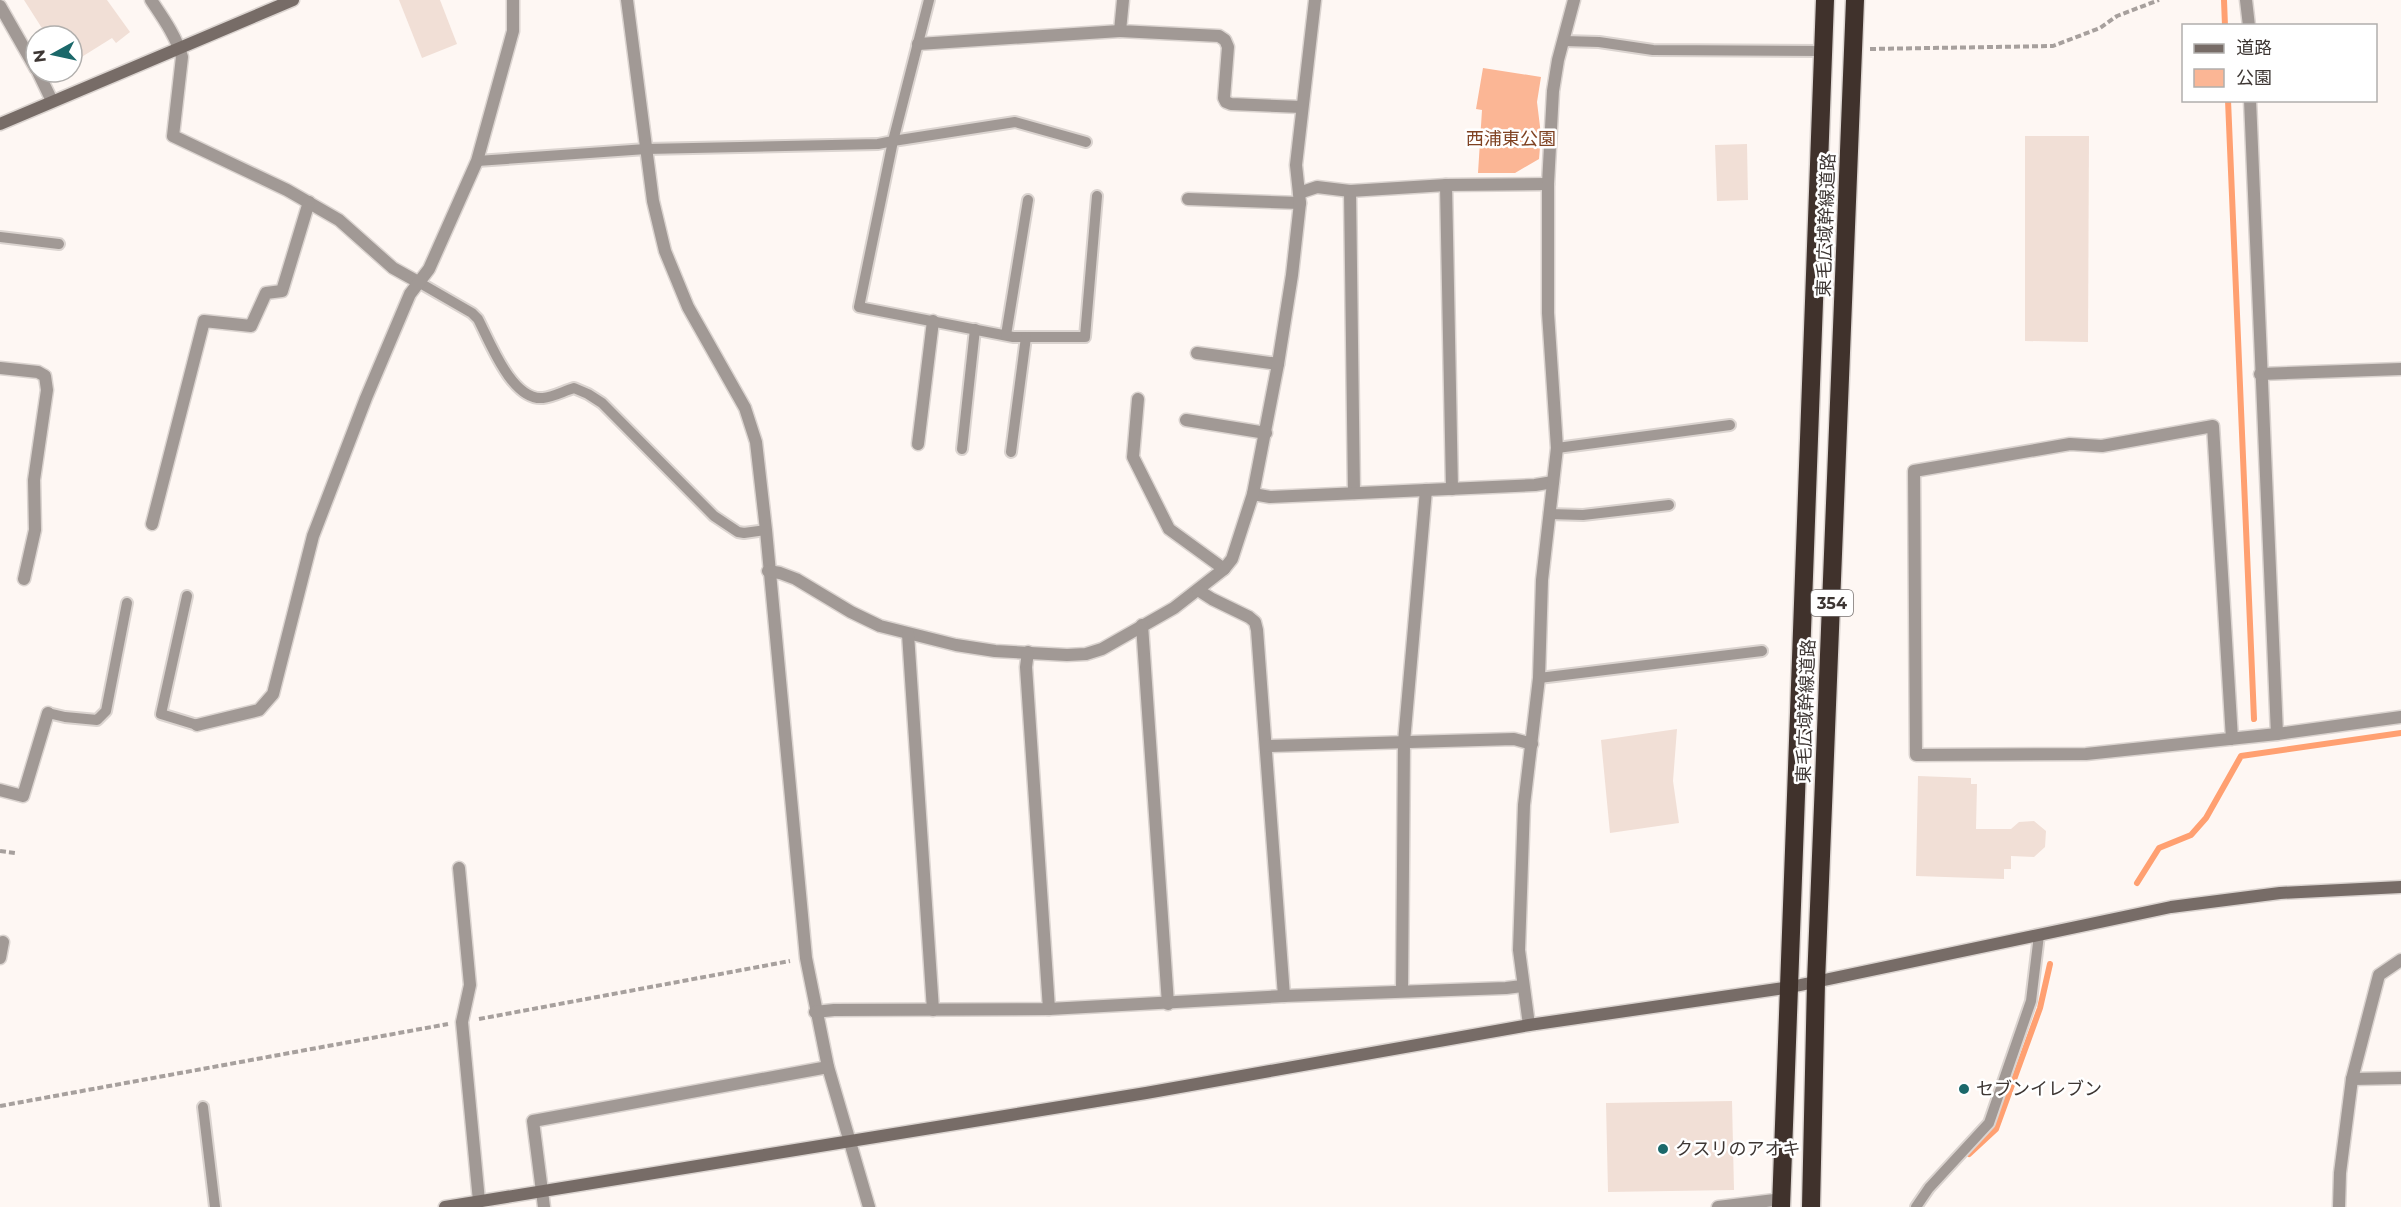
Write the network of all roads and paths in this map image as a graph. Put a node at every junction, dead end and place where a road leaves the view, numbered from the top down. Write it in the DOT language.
graph roads {
  1 [pos="151,0"];
  2 [pos="293,0"];
  3 [pos="513,0"];
  4 [pos="627,0"];
  5 [pos="929,0"];
  6 [pos="1123,0"];
  7 [pos="1315,0"];
  8 [pos="1574,0"];
  9 [pos="1825,0"];
  10 [pos="1856,0"];
  11 [pos="2159,0"];
  12 [pos="2246,0"];
  13 [pos="0,6"];
  14 [pos="2249,24"];
  15 [pos="1120,31"];
  16 [pos="1564,41"];
  17 [pos="918,44"];
  18 [pos="179,46"];
  19 [pos="24,48"];
  20 [pos="1854,49"];
  21 [pos="1823,51"];
  22 [pos="44,84"];
  23 [pos="52,101"];
  24 [pos="2250,102"];
  25 [pos="1302,108"];
  26 [pos="0,124"];
  27 [pos="893,141"];
  28 [pos="1086,142"];
  29 [pos="646,149"];
  30 [pos="477,161"];
  31 [pos="1548,184"];
  32 [pos="1446,185"];
  33 [pos="1350,191"];
  34 [pos="1097,196"];
  35 [pos="1299,198"];
  36 [pos="1188,199"];
  37 [pos="1028,200"];
  38 [pos="309,202"];
  39 [pos="0,237"];
  40 [pos="59,244"];
  41 [pos="420,283"];
  42 [pos="933,321"];
  43 [pos="975,329"];
  44 [pos="1006,335"];
  45 [pos="1026,337"];
  46 [pos="1197,353"];
  47 [pos="1278,364"];
  48 [pos="0,368"];
  49 [pos="2401,369"];
  50 [pos="2260,374"];
  51 [pos="1138,399"];
  52 [pos="1186,420"];
  53 [pos="1730,425"];
  54 [pos="1266,433"];
  55 [pos="918,444"];
  56 [pos="1557,447"];
  57 [pos="962,449"];
  58 [pos="1011,452"];
  59 [pos="1553,482"];
  60 [pos="1452,489"];
  61 [pos="1426,490"];
  62 [pos="1354,493"];
  63 [pos="1253,494"];
  64 [pos="1669,504"];
  65 [pos="1549,514"];
  66 [pos="152,524"];
  67 [pos="766,530"];
  68 [pos="1224,568"];
  69 [pos="768,571"];
  70 [pos="24,579"];
  71 [pos="1198,590"];
  72 [pos="187,596"];
  73 [pos="127,603"];
  74 [pos="1142,625"];
  75 [pos="908,634"];
  76 [pos="1762,651"];
  77 [pos="1028,652"];
  78 [pos="1539,678"];
  79 [pos="48,713"];
  80 [pos="2401,717"];
  81 [pos="197,725"];
  82 [pos="2277,734"];
  83 [pos="2232,738"];
  84 [pos="1404,742"];
  85 [pos="1532,744"];
  86 [pos="1266,746"];
  87 [pos="0,790"];
  88 [pos="0,850"];
  89 [pos="15,853"];
  90 [pos="459,868"];
  91 [pos="2401,887"];
  92 [pos="2039,935"];
  93 [pos="0,943"];
  94 [pos="0,958"];
  95 [pos="806,958"];
  96 [pos="2401,960"];
  97 [pos="1816,982"];
  98 [pos="1522,986"];
  99 [pos="1791,987"];
  100 [pos="1402,991"];
  101 [pos="1284,996"];
  102 [pos="1168,1004"];
  103 [pos="1049,1009"];
  104 [pos="933,1010"];
  105 [pos="815,1012"];
  106 [pos="462,1022"];
  107 [pos="1528,1025"];
  108 [pos="828,1067"];
  109 [pos="2401,1078"];
  110 [pos="2352,1080"];
  111 [pos="0,1106"];
  112 [pos="203,1107"];
  113 [pos="849,1140"];
  114 [pos="542,1191"];
  115 [pos="479,1201"];
  116 [pos="1782,1203"];
  117 [pos="215,1207"];
  118 [pos="445,1207"];
  119 [pos="544,1207"];
  120 [pos="868,1207"];
  121 [pos="1718,1207"];
  122 [pos="1811,1207"];
  123 [pos="1916,1207"];
  124 [pos="2339,1207"];
  1 -- 18 [label="street"];
  2 -- 18 [label="street"];
  3 -- 30 [label="street"];
  4 -- 29 [label="street"];
  5 -- 17 [label="lane"];
  6 -- 15 [label="street"];
  7 -- 25 [label="street"];
  8 -- 16 [label="street"];
  9 -- 21 [label="highway, 東毛広域幹線道路 / 354"];
  10 -- 20 [label="highway, 東毛広域幹線道路 / 354"];
  11 -- 20 [label="path"];
  12 -- 14 [label="street"];
  13 -- 19 [label="street"];
  15 -- 17 [label="street"];
  15 -- 25 [label="street"];
  16 -- 21 [label="lane"];
  16 -- 31 [label="street"];
  17 -- 27 [label="lane"];
  18 -- 23 [label="street"];
  18 -- 38 [label="street"];
  20 -- 97 [label="highway, 東毛広域幹線道路 / 354"];
  21 -- 99 [label="highway, 東毛広域幹線道路 / 354"];
  22 -- 23 [label="street"];
  23 -- 26 [label="street"];
  24 -- 50 [label="street"];
  25 -- 35 [label="street"];
  27 -- 28 [label="lane"];
  27 -- 29 [label="lane"];
  27 -- 42 [label="lane"];
  29 -- 30 [label="lane"];
  29 -- 67 [label="street"];
  30 -- 41 [label="street"];
  31 -- 32 [label="street"];
  31 -- 56 [label="street"];
  32 -- 33 [label="street"];
  32 -- 60 [label="street"];
  33 -- 35 [label="street"];
  33 -- 62 [label="street"];
  34 -- 45 [label="lane"];
  35 -- 36 [label="street"];
  35 -- 47 [label="street"];
  37 -- 44 [label="lane"];
  38 -- 41 [label="street"];
  38 -- 66 [label="street"];
  39 -- 40 [label="lane"];
  41 -- 67 [label="lane"];
  41 -- 81 [label="street"];
  42 -- 43 [label="lane"];
  42 -- 55 [label="street"];
  43 -- 44 [label="lane"];
  43 -- 57 [label="lane"];
  44 -- 45 [label="lane"];
  45 -- 58 [label="lane"];
  46 -- 47 [label="street"];
  47 -- 54 [label="street"];
  48 -- 70 [label="street"];
  49 -- 50 [label="street"];
  50 -- 82 [label="street"];
  51 -- 68 [label="street"];
  52 -- 54 [label="street"];
  53 -- 56 [label="lane"];
  54 -- 63 [label="street"];
  56 -- 59 [label="street"];
  59 -- 60 [label="street"];
  59 -- 65 [label="street"];
  60 -- 61 [label="street"];
  61 -- 62 [label="street"];
  61 -- 84 [label="street"];
  62 -- 63 [label="street"];
  63 -- 68 [label="street"];
  64 -- 65 [label="lane"];
  65 -- 78 [label="street"];
  67 -- 69 [label="street"];
  68 -- 71 [label="street"];
  69 -- 75 [label="street"];
  69 -- 95 [label="street"];
  71 -- 74 [label="street"];
  71 -- 86 [label="street"];
  72 -- 81 [label="lane"];
  73 -- 79 [label="lane"];
  74 -- 77 [label="street"];
  74 -- 102 [label="street"];
  75 -- 77 [label="street"];
  75 -- 104 [label="street"];
  76 -- 78 [label="lane"];
  77 -- 103 [label="street"];
  78 -- 85 [label="street"];
  79 -- 87 [label="street"];
  80 -- 82 [label="street"];
  82 -- 83 [label="street"];
  83 -- 83 [label="street"];
  84 -- 85 [label="street"];
  84 -- 86 [label="street"];
  84 -- 100 [label="street"];
  85 -- 98 [label="street"];
  86 -- 101 [label="street"];
  88 -- 89 [label="path"];
  90 -- 106 [label="street"];
  91 -- 92 [label="street"];
  92 -- 97 [label="street"];
  92 -- 123 [label="lane"];
  93 -- 94 [label="street"];
  95 -- 105 [label="street"];
  95 -- 106 [label="path"];
  96 -- 110 [label="street"];
  97 -- 99 [label="street"];
  97 -- 122 [label="highway, 東毛広域幹線道路 / 354"];
  98 -- 100 [label="street"];
  98 -- 107 [label="street"];
  99 -- 107 [label="street"];
  99 -- 116 [label="highway, 東毛広域幹線道路 / 354"];
  100 -- 101 [label="street"];
  101 -- 102 [label="street"];
  102 -- 103 [label="street"];
  103 -- 104 [label="street"];
  104 -- 105 [label="street"];
  105 -- 108 [label="street"];
  106 -- 111 [label="path"];
  106 -- 115 [label="street"];
  107 -- 113 [label="street"];
  108 -- 113 [label="street"];
  108 -- 114 [label="street"];
  109 -- 110 [label="street"];
  110 -- 124 [label="street"];
  112 -- 117 [label="lane"];
  113 -- 114 [label="street"];
  113 -- 120 [label="street"];
  114 -- 115 [label="street"];
  114 -- 119 [label="street"];
  115 -- 118 [label="street"];
  116 -- 121 [label="street"];
}
